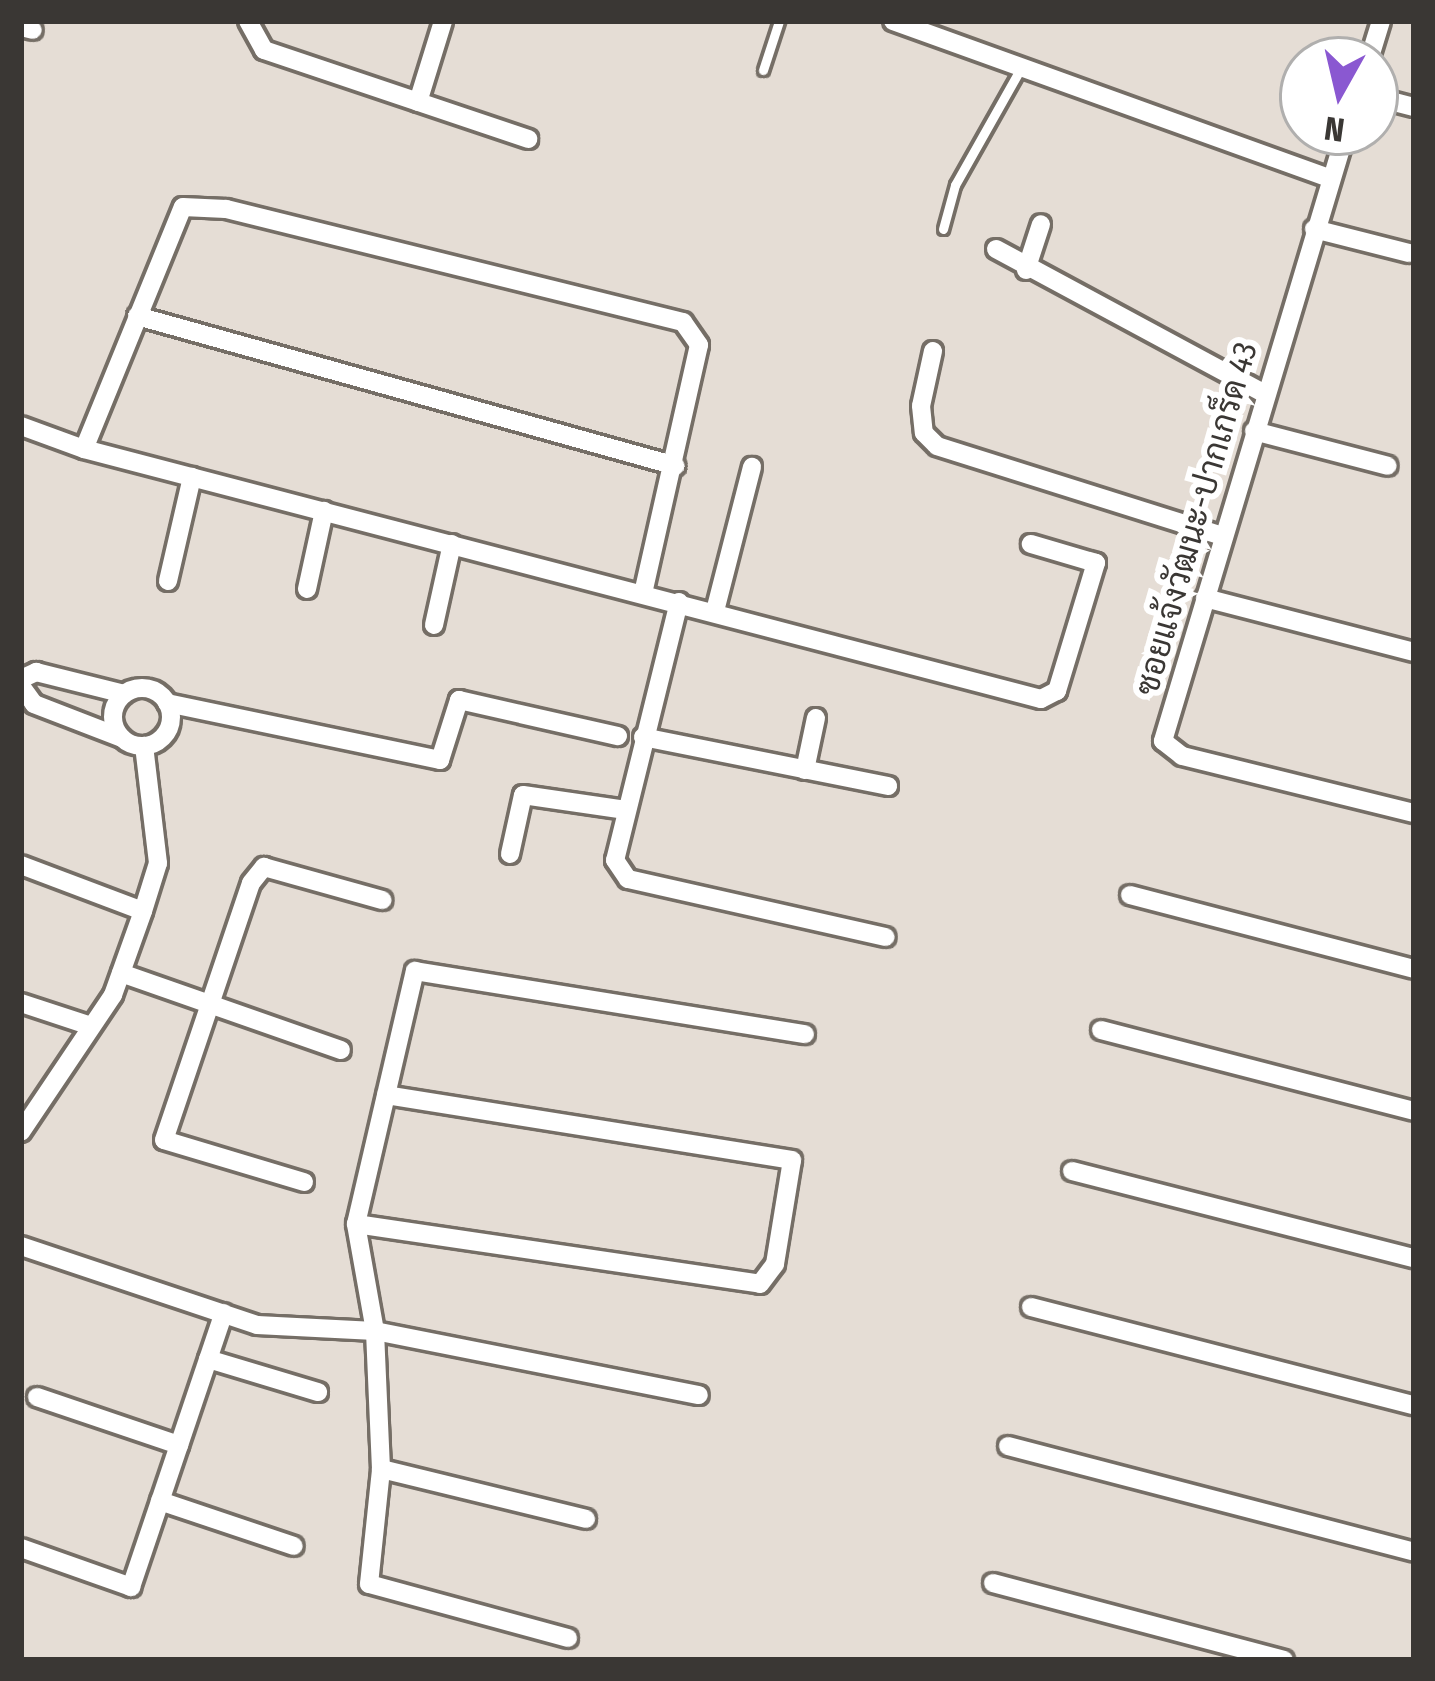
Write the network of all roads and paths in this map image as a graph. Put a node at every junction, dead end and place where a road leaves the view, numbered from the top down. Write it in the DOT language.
graph roads {
  1 [pos="248,21"];
  2 [pos="443,21"];
  3 [pos="779,21"];
  4 [pos="893,21"];
  5 [pos="1021,68"];
  6 [pos="763,70"];
  7 [pos="418,101"];
  8 [pos="528,139"];
  9 [pos="1338,156"];
  10 [pos="1331,178"];
  11 [pos="1041,224"];
  12 [pos="944,229"];
  13 [pos="1314,229"];
  14 [pos="996,249"];
  15 [pos="1409,253"];
  16 [pos="1026,271"];
  17 [pos="137,316"];
  18 [pos="933,351"];
  19 [pos="1265,394"];
  20 [pos="21,426"];
  21 [pos="1254,431"];
  22 [pos="84,449"];
  23 [pos="676,466"];
  24 [pos="1388,466"];
  25 [pos="752,467"];
  26 [pos="193,477"];
  27 [pos="325,511"];
  28 [pos="1222,536"];
  29 [pos="452,544"];
  30 [pos="1031,544"];
  31 [pos="168,580"];
  32 [pos="307,589"];
  33 [pos="643,593"];
  34 [pos="1205,598"];
  35 [pos="680,602"];
  36 [pos="715,611"];
  37 [pos="434,625"];
  38 [pos="1414,652"];
  39 [pos="21,682"];
  40 [pos="124,694"];
  41 [pos="167,703"];
  42 [pos="816,718"];
  43 [pos="618,736"];
  44 [pos="122,737"];
  45 [pos="643,737"];
  46 [pos="144,746"];
  47 [pos="806,770"];
  48 [pos="888,786"];
  49 [pos="626,810"];
  50 [pos="1414,813"];
  51 [pos="510,854"];
  52 [pos="21,866"];
  53 [pos="1130,895"];
  54 [pos="382,900"];
  55 [pos="143,911"];
  56 [pos="886,937"];
  57 [pos="1414,969"];
  58 [pos="121,973"];
  59 [pos="21,1003"];
  60 [pos="210,1004"];
  61 [pos="91,1026"];
  62 [pos="1101,1030"];
  63 [pos="805,1034"];
  64 [pos="341,1050"];
  65 [pos="386,1095"];
  66 [pos="1414,1112"];
  67 [pos="21,1132"];
  68 [pos="1072,1171"];
  69 [pos="304,1182"];
  70 [pos="356,1223"];
  71 [pos="21,1246"];
  72 [pos="1414,1258"];
  73 [pos="1031,1307"];
  74 [pos="224,1313"];
  75 [pos="375,1331"];
  76 [pos="208,1359"];
  77 [pos="318,1391"];
  78 [pos="699,1395"];
  79 [pos="37,1397"];
  80 [pos="1414,1405"];
  81 [pos="179,1444"];
  82 [pos="1008,1446"];
  83 [pos="381,1469"];
  84 [pos="160,1501"];
  85 [pos="586,1519"];
  86 [pos="294,1546"];
  87 [pos="21,1548"];
  88 [pos="1414,1552"];
  89 [pos="993,1583"];
  90 [pos="568,1638"];
  91 [pos="1284,1660"];
  1 -- 7 [label="street"];
  2 -- 7 [label="street"];
  3 -- 6 [label="lane"];
  4 -- 5 [label="street"];
  5 -- 10 [label="street"];
  5 -- 12 [label="lane"];
  7 -- 8 [label="street"];
  9 -- 10 [label="street, ซอยแจ้งวัฒนะ-ปากเกร็ด 43"];
  10 -- 13 [label="street, ซอยแจ้งวัฒนะ-ปากเกร็ด 43"];
  11 -- 16 [label="street"];
  13 -- 15 [label="street"];
  13 -- 19 [label="street, ซอยแจ้งวัฒนะ-ปากเกร็ด 43"];
  14 -- 16 [label="street"];
  16 -- 19 [label="street"];
  17 -- 22 [label="street"];
  17 -- 23 [label="street"];
  17 -- 23 [label="street"];
  18 -- 28 [label="street"];
  19 -- 21 [label="street, ซอยแจ้งวัฒนะ-ปากเกร็ด 43"];
  20 -- 22 [label="street"];
  21 -- 24 [label="street"];
  21 -- 28 [label="street, ซอยแจ้งวัฒนะ-ปากเกร็ด 43"];
  22 -- 26 [label="street"];
  23 -- 33 [label="street"];
  25 -- 36 [label="street"];
  26 -- 27 [label="street"];
  26 -- 31 [label="street"];
  27 -- 29 [label="street"];
  27 -- 32 [label="street"];
  28 -- 34 [label="street, ซอยแจ้งวัฒนะ-ปากเกร็ด 43"];
  29 -- 33 [label="street"];
  29 -- 37 [label="street"];
  30 -- 36 [label="street"];
  33 -- 35 [label="street"];
  34 -- 38 [label="street"];
  34 -- 50 [label="street, ซอยแจ้งวัฒนะ-ปากเกร็ด 43"];
  35 -- 36 [label="street"];
  35 -- 45 [label="street"];
  39 -- 40 [label="street"];
  39 -- 44 [label="street"];
  40 -- 41 [label="street"];
  40 -- 44 [label="street"];
  41 -- 43 [label="street"];
  41 -- 46 [label="street"];
  42 -- 47 [label="street"];
  44 -- 46 [label="street"];
  45 -- 47 [label="street"];
  45 -- 49 [label="street"];
  46 -- 55 [label="street"];
  47 -- 48 [label="street"];
  49 -- 51 [label="street"];
  49 -- 56 [label="street"];
  52 -- 55 [label="street"];
  53 -- 57 [label="street"];
  54 -- 60 [label="street"];
  55 -- 58 [label="street"];
  58 -- 60 [label="street"];
  58 -- 61 [label="street"];
  59 -- 61 [label="street"];
  60 -- 64 [label="street"];
  60 -- 69 [label="street"];
  61 -- 67 [label="street"];
  62 -- 66 [label="street"];
  63 -- 65 [label="street"];
  65 -- 70 [label="street"];
  65 -- 70 [label="street"];
  68 -- 72 [label="street"];
  70 -- 75 [label="street"];
  71 -- 74 [label="street"];
  73 -- 80 [label="street"];
  74 -- 75 [label="street"];
  74 -- 76 [label="street"];
  75 -- 78 [label="street"];
  75 -- 83 [label="street"];
  76 -- 77 [label="street"];
  76 -- 81 [label="street"];
  79 -- 81 [label="street"];
  81 -- 84 [label="street"];
  82 -- 88 [label="street"];
  83 -- 85 [label="street"];
  83 -- 90 [label="street"];
  84 -- 86 [label="street"];
  84 -- 87 [label="street"];
  89 -- 91 [label="street"];
}
